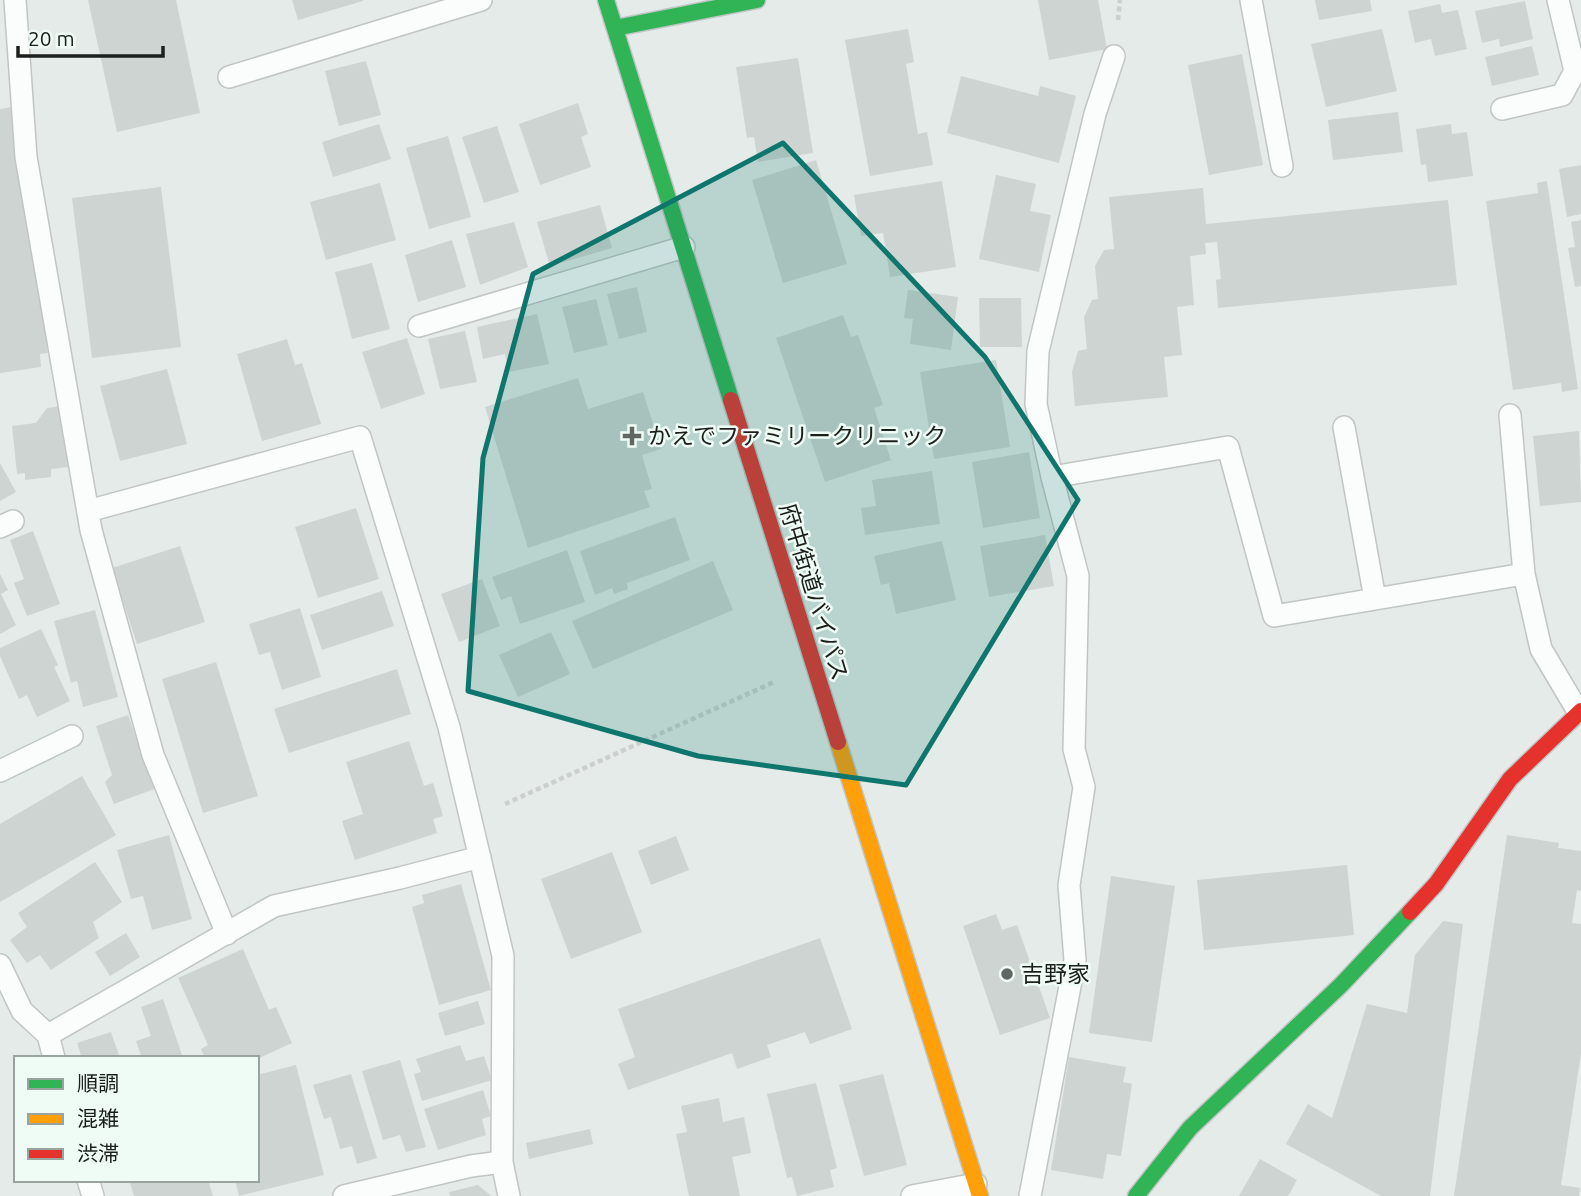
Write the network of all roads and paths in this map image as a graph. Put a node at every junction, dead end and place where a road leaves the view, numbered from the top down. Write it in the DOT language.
graph roads {
  1 [pos="15,0"];
  2 [pos="481,0"];
  3 [pos="606,0"];
  4 [pos="757,0"];
  5 [pos="1251,0"];
  6 [pos="1558,0"];
  7 [pos="615,28"];
  8 [pos="1114,56"];
  9 [pos="229,77"];
  10 [pos="1502,109"];
  11 [pos="1282,166"];
  12 [pos="684,247"];
  13 [pos="419,326"];
  14 [pos="1510,415"];
  15 [pos="1344,428"];
  16 [pos="1052,477"];
  17 [pos="88,511"];
  18 [pos="1524,574"];
  19 [pos="1376,599"];
  20 [pos="781,679"];
  21 [pos="1580,712"];
  22 [pos="72,736"];
  23 [pos="0,771"];
  24 [pos="471,820"];
  25 [pos="480,857"];
  26 [pos="227,934"];
  27 [pos="0,965"];
  28 [pos="48,1035"];
  29 [pos="53,1056"];
  30 [pos="502,1162"];
  31 [pos="978,1190"];
  32 [pos="344,1196"];
  33 [pos="509,1196"];
  34 [pos="912,1196"];
  35 [pos="1030,1196"];
  36 [pos="1136,1196"];
  1 -- 17 [label="lane"];
  2 -- 9 [label="lane"];
  3 -- 7 [label="street, 府中街道バイパス"];
  4 -- 7 [label="street"];
  5 -- 11 [label="lane"];
  6 -- 10 [label="lane"];
  7 -- 12 [label="street, 府中街道バイパス"];
  8 -- 16 [label="lane"];
  12 -- 13 [label="lane"];
  12 -- 31 [label="street, 府中街道バイパス"];
  14 -- 18 [label="lane"];
  15 -- 19 [label="lane"];
  16 -- 19 [label="lane"];
  16 -- 35 [label="lane"];
  17 -- 24 [label="lane"];
  17 -- 26 [label="lane"];
  18 -- 19 [label="lane"];
  18 -- 21 [label="lane"];
  20 -- 24 [label="path"];
  21 -- 36 [label="street"];
  22 -- 23 [label="lane"];
  24 -- 25 [label="lane"];
  25 -- 26 [label="lane"];
  25 -- 30 [label="lane"];
  26 -- 28 [label="lane"];
  27 -- 28 [label="lane"];
  28 -- 29 [label="lane"];
  30 -- 32 [label="lane"];
  30 -- 33 [label="lane"];
  31 -- 34 [label="lane"];
}
